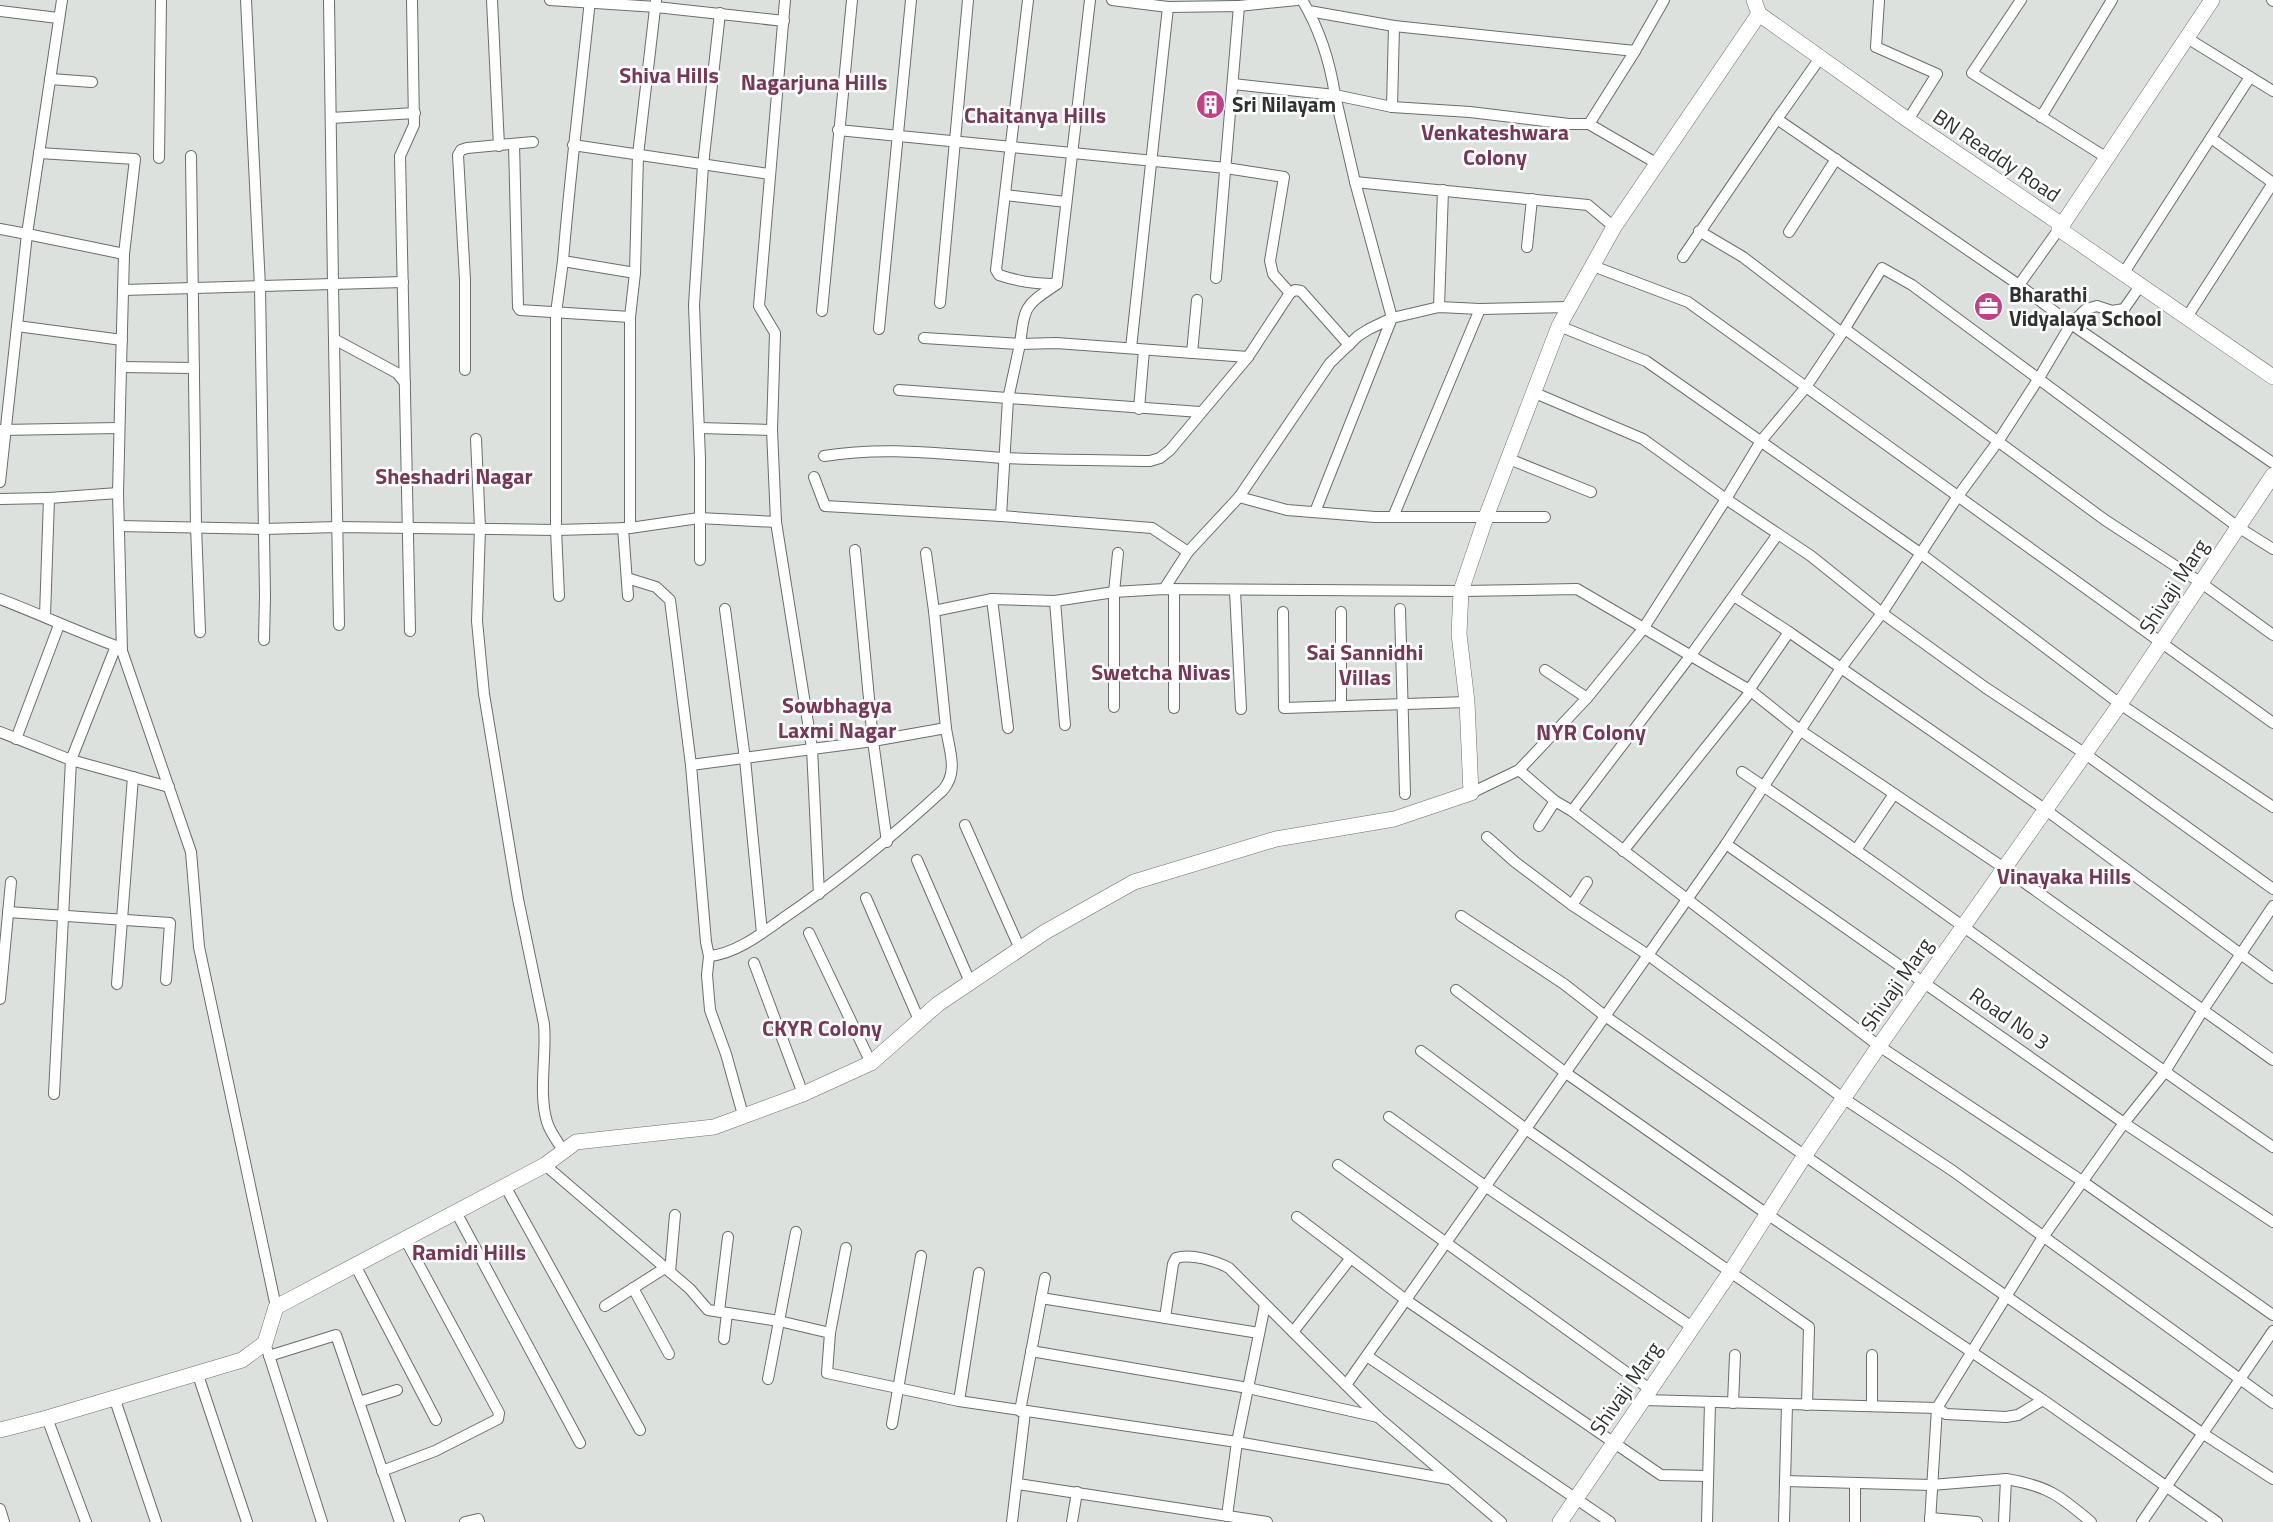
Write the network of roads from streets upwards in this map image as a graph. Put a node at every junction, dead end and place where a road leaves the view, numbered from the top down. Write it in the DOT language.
graph roads {
  1 [pos="62,0"];
  2 [pos="67,0"];
  3 [pos="161,0"];
  4 [pos="246,0"];
  5 [pos="329,0"];
  6 [pos="412,0"];
  7 [pos="492,0"];
  8 [pos="550,0"];
  9 [pos="785,0"];
  10 [pos="852,0"];
  11 [pos="910,0"];
  12 [pos="968,0"];
  13 [pos="1028,0"];
  14 [pos="1090,0"];
  15 [pos="1112,0"];
  16 [pos="1300,0"];
  17 [pos="1664,0"];
  18 [pos="1879,0"];
  19 [pos="2021,0"];
  20 [pos="2112,0"];
  21 [pos="2212,0"];
  22 [pos="590,1"];
  23 [pos="656,3"];
  24 [pos="1239,6"];
  25 [pos="1168,7"];
  26 [pos="1756,7"];
  27 [pos="0,11"];
  28 [pos="1309,11"];
  29 [pos="720,13"];
  30 [pos="58,18"];
  31 [pos="784,21"];
  32 [pos="1394,26"];
  33 [pos="2187,38"];
  34 [pos="1635,51"];
  35 [pos="1820,58"];
  36 [pos="2250,77"];
  37 [pos="50,79"];
  38 [pos="92,82"];
  39 [pos="1233,84"];
  40 [pos="2273,91"];
  41 [pos="1335,95"];
  42 [pos="1392,107"];
  43 [pos="415,112"];
  44 [pos="2041,117"];
  45 [pos="331,118"];
  46 [pos="1777,118"];
  47 [pos="1908,120"];
  48 [pos="1589,124"];
  49 [pos="838,130"];
  50 [pos="897,135"];
  51 [pos="2211,138"];
  52 [pos="954,140"];
  53 [pos="533,142"];
  54 [pos="514,144"];
  55 [pos="573,145"];
  56 [pos="499,146"];
  57 [pos="1012,146"];
  58 [pos="1071,152"];
  59 [pos="39,153"];
  60 [pos="638,155"];
  61 [pos="191,156"];
  62 [pos="159,158"];
  63 [pos="2107,158"];
  64 [pos="1836,159"];
  65 [pos="1150,160"];
  66 [pos="1656,163"];
  67 [pos="703,165"];
  68 [pos="1226,168"];
  69 [pos="769,174"];
  70 [pos="1355,182"];
  71 [pos="2273,183"];
  72 [pos="1443,190"];
  73 [pos="1005,195"];
  74 [pos="1532,200"];
  75 [pos="1066,202"];
  76 [pos="1614,227"];
  77 [pos="2061,227"];
  78 [pos="0,228"];
  79 [pos="1700,231"];
  80 [pos="1790,232"];
  81 [pos="27,234"];
  82 [pos="1527,247"];
  83 [pos="124,254"];
  84 [pos="1683,257"];
  85 [pos="563,261"];
  86 [pos="1593,266"];
  87 [pos="635,273"];
  88 [pos="2123,274"];
  89 [pos="1216,278"];
  90 [pos="403,282"];
  91 [pos="333,284"];
  92 [pos="1057,284"];
  93 [pos="2019,285"];
  94 [pos="2140,286"];
  95 [pos="260,287"];
  96 [pos="123,290"];
  97 [pos="193,290"];
  98 [pos="1290,293"];
  99 [pos="1197,300"];
  100 [pos="940,303"];
  101 [pos="1439,307"];
  102 [pos="1569,307"];
  103 [pos="1480,309"];
  104 [pos="822,311"];
  105 [pos="556,313"];
  106 [pos="630,317"];
  107 [pos="2187,317"];
  108 [pos="1392,318"];
  109 [pos="2071,324"];
  110 [pos="17,326"];
  111 [pos="1559,326"];
  112 [pos="879,329"];
  113 [pos="1844,331"];
  114 [pos="924,338"];
  115 [pos="334,339"];
  116 [pos="122,340"];
  117 [pos="1020,344"];
  118 [pos="1348,345"];
  119 [pos="1131,348"];
  120 [pos="1144,350"];
  121 [pos="1192,353"];
  122 [pos="1248,357"];
  123 [pos="121,367"];
  124 [pos="194,368"];
  125 [pos="465,370"];
  126 [pos="2273,377"];
  127 [pos="2039,378"];
  128 [pos="405,384"];
  129 [pos="1806,387"];
  130 [pos="898,390"];
  131 [pos="1535,393"];
  132 [pos="1008,399"];
  133 [pos="1139,409"];
  134 [pos="1200,412"];
  135 [pos="119,428"];
  136 [pos="699,428"];
  137 [pos="3,430"];
  138 [pos="772,430"];
  139 [pos="476,439"];
  140 [pos="1999,440"];
  141 [pos="1761,441"];
  142 [pos="824,456"];
  143 [pos="1005,458"];
  144 [pos="1509,459"];
  145 [pos="2273,463"];
  146 [pos="2273,475"];
  147 [pos="814,477"];
  148 [pos="0,482"];
  149 [pos="1591,492"];
  150 [pos="118,493"];
  151 [pos="1958,495"];
  152 [pos="1239,497"];
  153 [pos="50,498"];
  154 [pos="0,499"];
  155 [pos="1726,500"];
  156 [pos="1315,512"];
  157 [pos="1001,516"];
  158 [pos="1394,517"];
  159 [pos="1486,517"];
  160 [pos="699,518"];
  161 [pos="1545,518"];
  162 [pos="776,522"];
  163 [pos="119,526"];
  164 [pos="196,526"];
  165 [pos="338,527"];
  166 [pos="407,527"];
  167 [pos="2238,527"];
  168 [pos="480,528"];
  169 [pos="627,528"];
  170 [pos="263,529"];
  171 [pos="556,530"];
  172 [pos="1778,534"];
  173 [pos="2273,549"];
  174 [pos="855,550"];
  175 [pos="1188,552"];
  176 [pos="926,553"];
  177 [pos="1118,553"];
  178 [pos="1920,553"];
  179 [pos="700,561"];
  180 [pos="627,578"];
  181 [pos="2200,582"];
  182 [pos="1169,590"];
  183 [pos="1235,591"];
  184 [pos="1461,591"];
  185 [pos="1114,592"];
  186 [pos="559,596"];
  187 [pos="628,596"];
  188 [pos="1734,596"];
  189 [pos="0,599"];
  190 [pos="992,599"];
  191 [pos="1055,601"];
  192 [pos="725,609"];
  193 [pos="1400,609"];
  194 [pos="934,611"];
  195 [pos="1283,612"];
  196 [pos="1341,612"];
  197 [pos="1882,613"];
  198 [pos="45,616"];
  199 [pos="60,625"];
  200 [pos="339,625"];
  201 [pos="1643,629"];
  202 [pos="410,631"];
  203 [pos="200,632"];
  204 [pos="1789,632"];
  205 [pos="2273,635"];
  206 [pos="264,640"];
  207 [pos="2162,641"];
  208 [pos="119,649"];
  209 [pos="1691,655"];
  210 [pos="1841,668"];
  211 [pos="1545,670"];
  212 [pos="1750,690"];
  213 [pos="1587,698"];
  214 [pos="1467,702"];
  215 [pos="1402,704"];
  216 [pos="2120,704"];
  217 [pos="1341,706"];
  218 [pos="1114,707"];
  219 [pos="1174,708"];
  220 [pos="1241,709"];
  221 [pos="2273,723"];
  222 [pos="1065,725"];
  223 [pos="946,728"];
  224 [pos="1008,728"];
  225 [pos="1801,731"];
  226 [pos="0,732"];
  227 [pos="16,739"];
  228 [pos="873,741"];
  229 [pos="812,748"];
  230 [pos="2084,753"];
  231 [pos="745,759"];
  232 [pos="70,760"];
  233 [pos="692,765"];
  234 [pos="1519,770"];
  235 [pos="1742,772"];
  236 [pos="133,777"];
  237 [pos="169,787"];
  238 [pos="1764,787"];
  239 [pos="1471,793"];
  240 [pos="1405,794"];
  241 [pos="1894,794"];
  242 [pos="1556,801"];
  243 [pos="2273,807"];
  244 [pos="2046,810"];
  245 [pos="1572,811"];
  246 [pos="965,825"];
  247 [pos="1539,826"];
  248 [pos="1487,837"];
  249 [pos="887,842"];
  250 [pos="1726,844"];
  251 [pos="1856,850"];
  252 [pos="1623,851"];
  253 [pos="916,861"];
  254 [pos="2004,868"];
  255 [pos="11,882"];
  256 [pos="1587,882"];
  257 [pos="2273,889"];
  258 [pos="819,894"];
  259 [pos="866,898"];
  260 [pos="1688,900"];
  261 [pos="1572,905"];
  262 [pos="2273,906"];
  263 [pos="8,912"];
  264 [pos="63,916"];
  265 [pos="1461,916"];
  266 [pos="122,920"];
  267 [pos="1964,926"];
  268 [pos="762,933"];
  269 [pos="809,933"];
  270 [pos="1020,949"];
  271 [pos="1648,955"];
  272 [pos="2241,955"];
  273 [pos="709,956"];
  274 [pos="754,963"];
  275 [pos="2273,978"];
  276 [pos="166,980"];
  277 [pos="1924,981"];
  278 [pos="970,982"];
  279 [pos="117,984"];
  280 [pos="1456,990"];
  281 [pos="0,999"];
  282 [pos="2203,1010"];
  283 [pos="1605,1016"];
  284 [pos="919,1020"];
  285 [pos="1879,1046"];
  286 [pos="1421,1051"];
  287 [pos="2273,1060"];
  288 [pos="871,1063"];
  289 [pos="1566,1073"];
  290 [pos="2164,1073"];
  291 [pos="54,1094"];
  292 [pos="803,1094"];
  293 [pos="1843,1098"];
  294 [pos="743,1115"];
  295 [pos="1389,1117"];
  296 [pos="2124,1123"];
  297 [pos="1526,1129"];
  298 [pos="2273,1147"];
  299 [pos="562,1150"];
  300 [pos="1805,1155"];
  301 [pos="545,1165"];
  302 [pos="1338,1165"];
  303 [pos="2082,1181"];
  304 [pos="505,1186"];
  305 [pos="1485,1186"];
  306 [pos="456,1212"];
  307 [pos="1767,1214"];
  308 [pos="675,1215"];
  309 [pos="1297,1217"];
  310 [pos="2273,1222"];
  311 [pos="796,1232"];
  312 [pos="728,1237"];
  313 [pos="2043,1237"];
  314 [pos="405,1239"];
  315 [pos="1447,1242"];
  316 [pos="846,1248"];
  317 [pos="921,1256"];
  318 [pos="1350,1259"];
  319 [pos="355,1265"];
  320 [pos="668,1270"];
  321 [pos="1731,1271"];
  322 [pos="979,1273"];
  323 [pos="1045,1278"];
  324 [pos="633,1288"];
  325 [pos="2008,1295"];
  326 [pos="1041,1298"];
  327 [pos="1406,1300"];
  328 [pos="1265,1305"];
  329 [pos="605,1306"];
  330 [pos="276,1307"];
  331 [pos="723,1312"];
  332 [pos="2273,1315"];
  333 [pos="1165,1318"];
  334 [pos="779,1321"];
  335 [pos="1692,1327"];
  336 [pos="2273,1331"];
  337 [pos="1259,1332"];
  338 [pos="1293,1332"];
  339 [pos="830,1333"];
  340 [pos="724,1339"];
  341 [pos="267,1349"];
  342 [pos="1031,1351"];
  343 [pos="1971,1351"];
  344 [pos="669,1354"];
  345 [pos="1735,1355"];
  346 [pos="1872,1355"];
  347 [pos="1367,1356"];
  348 [pos="197,1372"];
  349 [pos="768,1379"];
  350 [pos="2240,1379"];
  351 [pos="1346,1385"];
  352 [pos="1248,1388"];
  353 [pos="898,1389"];
  354 [pos="397,1390"];
  355 [pos="1648,1395"];
  356 [pos="114,1397"];
  357 [pos="2043,1400"];
  358 [pos="958,1401"];
  359 [pos="359,1402"];
  360 [pos="1710,1402"];
  361 [pos="1734,1403"];
  362 [pos="2273,1403"];
  363 [pos="1787,1404"];
  364 [pos="1808,1405"];
  365 [pos="1872,1406"];
  366 [pos="1937,1408"];
  367 [pos="1022,1411"];
  368 [pos="1378,1417"];
  369 [pos="47,1418"];
  370 [pos="436,1420"];
  371 [pos="892,1424"];
  372 [pos="0,1430"];
  373 [pos="640,1430"];
  374 [pos="2202,1433"];
  375 [pos="1236,1442"];
  376 [pos="580,1443"];
  377 [pos="1612,1443"];
  378 [pos="382,1471"];
  379 [pos="1708,1476"];
  380 [pos="1449,1479"];
  381 [pos="2006,1479"];
  382 [pos="2273,1479"];
  383 [pos="1785,1481"];
  384 [pos="1018,1484"];
  385 [pos="1855,1484"];
  386 [pos="1931,1485"];
  387 [pos="2166,1486"];
  388 [pos="1077,1492"];
  389 [pos="1575,1499"];
  390 [pos="0,1509"];
  391 [pos="1227,1516"];
  392 [pos="1930,1520"];
  393 [pos="4,1522"];
  394 [pos="86,1522"];
  395 [pos="156,1522"];
  396 [pos="248,1522"];
  397 [pos="322,1522"];
  398 [pos="399,1522"];
  399 [pos="465,1522"];
  400 [pos="479,1522"];
  401 [pos="1012,1522"];
  402 [pos="1072,1522"];
  403 [pos="1267,1522"];
  404 [pos="1501,1522"];
  405 [pos="1560,1522"];
  406 [pos="1610,1522"];
  407 [pos="1707,1522"];
  408 [pos="1784,1522"];
  409 [pos="1855,1522"];
  410 [pos="1977,1522"];
  411 [pos="2004,1522"];
  412 [pos="2091,1522"];
  413 [pos="2142,1522"];
  414 [pos="2217,1522"];
  1 -- 2 [label="street"];
  1 -- 30 [label="street"];
  3 -- 62 [label="street"];
  4 -- 95 [label="street"];
  5 -- 45 [label="street"];
  6 -- 43 [label="street"];
  7 -- 56 [label="street"];
  8 -- 22 [label="street"];
  9 -- 31 [label="street"];
  10 -- 49 [label="street"];
  11 -- 50 [label="street"];
  12 -- 52 [label="street"];
  13 -- 57 [label="street"];
  14 -- 58 [label="street"];
  15 -- 25 [label="street"];
  16 -- 24 [label="street"];
  16 -- 28 [label="street"];
  17 -- 34 [label="street"];
  18 -- 47 [label="street"];
  19 -- 44 [label="street"];
  20 -- 44 [label="street"];
  21 -- 33 [label="street, BN Readdy Road"];
  22 -- 23 [label="street"];
  22 -- 55 [label="street"];
  23 -- 29 [label="street"];
  23 -- 60 [label="street"];
  24 -- 25 [label="street"];
  24 -- 39 [label="street"];
  25 -- 65 [label="street"];
  26 -- 35 [label="street, BN Readdy Road"];
  26 -- 66 [label="street"];
  27 -- 30 [label="street"];
  28 -- 32 [label="street"];
  28 -- 41 [label="street"];
  29 -- 31 [label="street"];
  29 -- 67 [label="street"];
  30 -- 37 [label="street"];
  31 -- 69 [label="street"];
  32 -- 34 [label="street"];
  32 -- 42 [label="street"];
  33 -- 36 [label="street"];
  33 -- 63 [label="street, BN Readdy Road"];
  34 -- 48 [label="street"];
  35 -- 46 [label="street"];
  35 -- 47 [label="street, BN Readdy Road"];
  36 -- 40 [label="street"];
  36 -- 51 [label="street"];
  37 -- 38 [label="street"];
  37 -- 59 [label="street"];
  39 -- 41 [label="street"];
  39 -- 68 [label="street"];
  41 -- 42 [label="street"];
  41 -- 70 [label="street"];
  42 -- 48 [label="street"];
  43 -- 45 [label="street"];
  43 -- 90 [label="street"];
  44 -- 63 [label="street"];
  45 -- 91 [label="street"];
  46 -- 64 [label="street"];
  46 -- 79 [label="street"];
  47 -- 77 [label="street, BN Readdy Road"];
  48 -- 66 [label="street"];
  49 -- 50 [label="street"];
  49 -- 104 [label="street"];
  50 -- 52 [label="street"];
  50 -- 112 [label="street"];
  51 -- 71 [label="street"];
  51 -- 88 [label="street"];
  52 -- 57 [label="street"];
  52 -- 100 [label="street"];
  53 -- 54 [label="street"];
  54 -- 56 [label="street"];
  54 -- 105 [label="street"];
  55 -- 60 [label="street"];
  55 -- 85 [label="street"];
  56 -- 125 [label="street"];
  57 -- 58 [label="street"];
  57 -- 73 [label="street"];
  58 -- 65 [label="street"];
  58 -- 75 [label="street"];
  59 -- 81 [label="street"];
  59 -- 83 [label="street"];
  60 -- 67 [label="street"];
  60 -- 87 [label="street"];
  61 -- 97 [label="street"];
  63 -- 77 [label="street, BN Readdy Road"];
  64 -- 80 [label="street"];
  64 -- 93 [label="street"];
  65 -- 68 [label="street"];
  65 -- 119 [label="street"];
  66 -- 76 [label="street"];
  67 -- 69 [label="street"];
  67 -- 136 [label="street"];
  68 -- 89 [label="street"];
  68 -- 98 [label="street"];
  69 -- 138 [label="street"];
  70 -- 72 [label="street"];
  70 -- 108 [label="street"];
  71 -- 107 [label="street"];
  72 -- 74 [label="street"];
  72 -- 101 [label="street"];
  73 -- 75 [label="street"];
  73 -- 92 [label="street"];
  74 -- 76 [label="street"];
  74 -- 82 [label="street"];
  75 -- 92 [label="street"];
  76 -- 86 [label="street"];
  77 -- 88 [label="street"];
  77 -- 93 [label="street"];
  78 -- 81 [label="street"];
  79 -- 84 [label="street"];
  79 -- 113 [label="street"];
  81 -- 83 [label="street"];
  81 -- 110 [label="street"];
  83 -- 96 [label="street"];
  85 -- 87 [label="street"];
  85 -- 105 [label="street"];
  86 -- 102 [label="street"];
  86 -- 129 [label="street"];
  87 -- 106 [label="street"];
  88 -- 94 [label="street"];
  90 -- 91 [label="street"];
  90 -- 128 [label="street"];
  91 -- 95 [label="street"];
  91 -- 115 [label="street"];
  92 -- 117 [label="street"];
  93 -- 109 [label="street"];
  94 -- 107 [label="street"];
  94 -- 109 [label="street"];
  95 -- 97 [label="street"];
  95 -- 170 [label="street"];
  96 -- 97 [label="street"];
  96 -- 116 [label="street"];
  97 -- 124 [label="street"];
  98 -- 118 [label="street"];
  98 -- 122 [label="street"];
  99 -- 121 [label="street"];
  101 -- 103 [label="street"];
  101 -- 108 [label="street"];
  102 -- 103 [label="street"];
  102 -- 111 [label="street"];
  103 -- 158 [label="street"];
  105 -- 106 [label="street"];
  105 -- 171 [label="street"];
  106 -- 169 [label="street"];
  107 -- 126 [label="street"];
  108 -- 118 [label="street"];
  108 -- 156 [label="street"];
  109 -- 127 [label="street"];
  109 -- 145 [label="street"];
  110 -- 116 [label="street"];
  110 -- 137 [label="street"];
  111 -- 131 [label="street"];
  111 -- 141 [label="street"];
  113 -- 127 [label="street"];
  113 -- 129 [label="street"];
  113 -- 140 [label="street"];
  114 -- 117 [label="street"];
  115 -- 128 [label="street"];
  115 -- 165 [label="street"];
  116 -- 123 [label="street"];
  117 -- 119 [label="street"];
  117 -- 132 [label="street"];
  118 -- 152 [label="street"];
  119 -- 120 [label="street"];
  120 -- 121 [label="street"];
  120 -- 133 [label="street"];
  121 -- 122 [label="street"];
  122 -- 134 [label="street"];
  123 -- 124 [label="street"];
  123 -- 135 [label="street"];
  124 -- 164 [label="street"];
  127 -- 140 [label="street"];
  127 -- 167 [label="street"];
  128 -- 166 [label="street"];
  129 -- 141 [label="street"];
  129 -- 151 [label="street"];
  130 -- 132 [label="street"];
  131 -- 144 [label="street"];
  131 -- 155 [label="street"];
  132 -- 133 [label="street"];
  132 -- 143 [label="street"];
  133 -- 134 [label="street"];
  134 -- 143 [label="street"];
  135 -- 137 [label="street"];
  135 -- 150 [label="street"];
  136 -- 138 [label="street"];
  136 -- 160 [label="street"];
  137 -- 148 [label="street"];
  138 -- 162 [label="street"];
  139 -- 168 [label="street"];
  140 -- 151 [label="street"];
  140 -- 181 [label="street"];
  141 -- 155 [label="street"];
  141 -- 178 [label="street"];
  142 -- 143 [label="street"];
  143 -- 157 [label="street"];
  144 -- 149 [label="street"];
  144 -- 159 [label="street"];
  146 -- 167 [label="street, Shivaji Marg"];
  147 -- 157 [label="street"];
  150 -- 153 [label="street"];
  150 -- 163 [label="street"];
  151 -- 178 [label="street"];
  151 -- 207 [label="street"];
  152 -- 156 [label="street"];
  152 -- 175 [label="street"];
  153 -- 154 [label="street"];
  153 -- 198 [label="street"];
  155 -- 172 [label="street"];
  155 -- 201 [label="street"];
  156 -- 158 [label="street"];
  157 -- 175 [label="street"];
  158 -- 159 [label="street"];
  159 -- 161 [label="street"];
  159 -- 184 [label="street"];
  160 -- 162 [label="street"];
  160 -- 169 [label="street"];
  160 -- 179 [label="street"];
  162 -- 229 [label="street"];
  163 -- 164 [label="street"];
  163 -- 208 [label="street"];
  164 -- 170 [label="street"];
  164 -- 203 [label="street"];
  165 -- 166 [label="street"];
  165 -- 170 [label="street"];
  165 -- 200 [label="street"];
  166 -- 168 [label="street"];
  166 -- 202 [label="street"];
  167 -- 173 [label="street"];
  167 -- 181 [label="street, Shivaji Marg"];
  168 -- 171 [label="street"];
  168 -- 299 [label="street"];
  169 -- 171 [label="street"];
  169 -- 180 [label="street"];
  170 -- 206 [label="street"];
  171 -- 186 [label="street"];
  172 -- 188 [label="street"];
  172 -- 197 [label="street"];
  174 -- 228 [label="street"];
  175 -- 182 [label="street"];
  176 -- 194 [label="street"];
  177 -- 185 [label="street"];
  178 -- 197 [label="street"];
  178 -- 216 [label="street"];
  180 -- 187 [label="street"];
  180 -- 233 [label="street"];
  181 -- 205 [label="street"];
  181 -- 207 [label="street, Shivaji Marg"];
  182 -- 183 [label="street"];
  182 -- 185 [label="street"];
  182 -- 219 [label="street"];
  183 -- 184 [label="street"];
  183 -- 220 [label="street"];
  184 -- 201 [label="street"];
  184 -- 214 [label="street"];
  185 -- 191 [label="street"];
  185 -- 218 [label="street"];
  188 -- 204 [label="street"];
  188 -- 209 [label="street"];
  189 -- 198 [label="street"];
  190 -- 191 [label="street"];
  190 -- 194 [label="street"];
  190 -- 224 [label="street"];
  191 -- 222 [label="street"];
  192 -- 231 [label="street"];
  193 -- 215 [label="street"];
  194 -- 223 [label="street"];
  195 -- 217 [label="street"];
  196 -- 217 [label="street"];
  197 -- 210 [label="street"];
  197 -- 230 [label="street"];
  198 -- 199 [label="street"];
  199 -- 208 [label="street"];
  199 -- 227 [label="street"];
  201 -- 209 [label="street"];
  201 -- 213 [label="street"];
  204 -- 210 [label="street"];
  204 -- 212 [label="street"];
  207 -- 216 [label="street, Shivaji Marg"];
  207 -- 221 [label="street"];
  208 -- 232 [label="street"];
  208 -- 237 [label="street"];
  209 -- 212 [label="street"];
  209 -- 245 [label="street"];
  210 -- 225 [label="street"];
  210 -- 244 [label="street"];
  211 -- 213 [label="street"];
  212 -- 225 [label="street"];
  212 -- 252 [label="street"];
  213 -- 234 [label="street"];
  214 -- 215 [label="street"];
  214 -- 239 [label="street"];
  215 -- 217 [label="street"];
  215 -- 240 [label="street"];
  216 -- 230 [label="street, Shivaji Marg"];
  216 -- 243 [label="street"];
  223 -- 228 [label="street"];
  223 -- 249 [label="street"];
  225 -- 238 [label="street"];
  225 -- 241 [label="street"];
  226 -- 227 [label="street"];
  227 -- 232 [label="street"];
  228 -- 229 [label="street"];
  228 -- 249 [label="street"];
  229 -- 231 [label="street"];
  229 -- 258 [label="street"];
  230 -- 244 [label="street, Shivaji Marg"];
  230 -- 257 [label="street"];
  231 -- 233 [label="street"];
  231 -- 268 [label="street"];
  232 -- 236 [label="street"];
  232 -- 264 [label="street"];
  233 -- 273 [label="street"];
  234 -- 239 [label="street"];
  234 -- 242 [label="street"];
  235 -- 238 [label="street"];
  236 -- 237 [label="street"];
  236 -- 266 [label="street"];
  237 -- 330 [label="street"];
  238 -- 250 [label="street"];
  238 -- 251 [label="street"];
  239 -- 270 [label="street"];
  241 -- 251 [label="street"];
  241 -- 254 [label="street"];
  242 -- 245 [label="street"];
  242 -- 247 [label="street"];
  244 -- 254 [label="street, Shivaji Marg"];
  244 -- 272 [label="street"];
  245 -- 252 [label="street"];
  246 -- 270 [label="street"];
  248 -- 261 [label="street"];
  249 -- 258 [label="street"];
  250 -- 260 [label="street"];
  250 -- 277 [label="street, Road No 3"];
  251 -- 267 [label="street"];
  252 -- 260 [label="street"];
  253 -- 278 [label="street"];
  254 -- 267 [label="street, Shivaji Marg"];
  254 -- 282 [label="street"];
  255 -- 263 [label="street"];
  256 -- 261 [label="street"];
  258 -- 268 [label="street"];
  259 -- 284 [label="street"];
  260 -- 271 [label="street"];
  260 -- 285 [label="street"];
  261 -- 271 [label="street"];
  262 -- 272 [label="street"];
  263 -- 264 [label="street"];
  263 -- 281 [label="street"];
  264 -- 266 [label="street"];
  264 -- 291 [label="street"];
  265 -- 283 [label="street"];
  266 -- 276 [label="street"];
  266 -- 279 [label="street"];
  267 -- 277 [label="street, Shivaji Marg"];
  267 -- 290 [label="street"];
  268 -- 273 [label="street"];
  269 -- 288 [label="street"];
  270 -- 278 [label="street"];
  271 -- 283 [label="street"];
  271 -- 293 [label="street"];
  272 -- 275 [label="street"];
  272 -- 282 [label="street"];
  273 -- 294 [label="street"];
  274 -- 292 [label="street"];
  277 -- 285 [label="street, Shivaji Marg"];
  277 -- 296 [label="street, Road No 3"];
  278 -- 284 [label="street"];
  280 -- 289 [label="street"];
  282 -- 287 [label="street"];
  282 -- 290 [label="street"];
  283 -- 289 [label="street"];
  283 -- 300 [label="street"];
  284 -- 288 [label="street"];
  285 -- 293 [label="street, Shivaji Marg"];
  285 -- 303 [label="street"];
  286 -- 297 [label="street"];
  288 -- 292 [label="street"];
  289 -- 297 [label="street"];
  289 -- 307 [label="street"];
  290 -- 296 [label="street"];
  290 -- 298 [label="street"];
  292 -- 294 [label="street"];
  293 -- 300 [label="street, Shivaji Marg"];
  293 -- 313 [label="street"];
  294 -- 299 [label="street"];
  295 -- 305 [label="street"];
  296 -- 303 [label="street"];
  296 -- 310 [label="street, Road No 3"];
  297 -- 305 [label="street"];
  297 -- 321 [label="street"];
  299 -- 301 [label="street"];
  300 -- 307 [label="street, Shivaji Marg"];
  300 -- 325 [label="street"];
  301 -- 304 [label="street"];
  301 -- 320 [label="street"];
  302 -- 315 [label="street"];
  303 -- 313 [label="street"];
  303 -- 332 [label="street"];
  304 -- 306 [label="street"];
  304 -- 373 [label="street"];
  305 -- 315 [label="street"];
  305 -- 335 [label="street"];
  306 -- 314 [label="street"];
  306 -- 376 [label="street"];
  307 -- 321 [label="street, Shivaji Marg"];
  307 -- 343 [label="street"];
  308 -- 320 [label="street"];
  309 -- 318 [label="street"];
  311 -- 334 [label="street"];
  312 -- 331 [label="street"];
  313 -- 325 [label="street"];
  313 -- 350 [label="street"];
  314 -- 319 [label="street"];
  314 -- 378 [label="street"];
  315 -- 327 [label="street"];
  315 -- 355 [label="street"];
  316 -- 339 [label="street"];
  317 -- 353 [label="street"];
  318 -- 327 [label="street"];
  318 -- 338 [label="street"];
  319 -- 330 [label="street"];
  319 -- 370 [label="street"];
  320 -- 324 [label="street"];
  320 -- 331 [label="street"];
  321 -- 335 [label="street, Shivaji Marg"];
  321 -- 364 [label="street"];
  322 -- 358 [label="street"];
  323 -- 326 [label="street"];
  324 -- 329 [label="street"];
  324 -- 344 [label="street"];
  325 -- 343 [label="street"];
  325 -- 374 [label="street"];
  326 -- 333 [label="street"];
  326 -- 342 [label="street"];
  327 -- 347 [label="street"];
  327 -- 377 [label="street"];
  328 -- 333 [label="street"];
  328 -- 337 [label="street"];
  328 -- 338 [label="street"];
  330 -- 341 [label="street"];
  331 -- 334 [label="street"];
  331 -- 340 [label="street"];
  333 -- 337 [label="street"];
  334 -- 339 [label="street"];
  334 -- 349 [label="street"];
  335 -- 355 [label="street, Shivaji Marg"];
  336 -- 350 [label="street"];
  337 -- 352 [label="street"];
  338 -- 351 [label="street"];
  339 -- 353 [label="street"];
  341 -- 348 [label="street"];
  341 -- 359 [label="street"];
  341 -- 397 [label="street"];
  342 -- 352 [label="street"];
  342 -- 367 [label="street"];
  343 -- 357 [label="street"];
  343 -- 366 [label="street"];
  345 -- 361 [label="street"];
  346 -- 365 [label="street"];
  347 -- 351 [label="street"];
  347 -- 389 [label="street"];
  348 -- 356 [label="street"];
  348 -- 396 [label="street"];
  350 -- 362 [label="street"];
  350 -- 374 [label="street"];
  351 -- 368 [label="street"];
  352 -- 368 [label="street"];
  352 -- 375 [label="street"];
  353 -- 358 [label="street"];
  353 -- 371 [label="street"];
  354 -- 359 [label="street"];
  355 -- 360 [label="street"];
  355 -- 377 [label="street, Shivaji Marg"];
  356 -- 369 [label="street"];
  356 -- 395 [label="street"];
  357 -- 366 [label="street"];
  357 -- 387 [label="street"];
  358 -- 367 [label="street"];
  359 -- 378 [label="street"];
  360 -- 361 [label="street"];
  360 -- 379 [label="street"];
  361 -- 363 [label="street"];
  363 -- 364 [label="street"];
  363 -- 383 [label="street"];
  364 -- 365 [label="street"];
  365 -- 366 [label="street"];
  366 -- 386 [label="street"];
  367 -- 375 [label="street"];
  367 -- 384 [label="street"];
  368 -- 380 [label="street"];
  369 -- 372 [label="street"];
  369 -- 394 [label="street"];
  374 -- 382 [label="street"];
  374 -- 387 [label="street"];
  375 -- 380 [label="street"];
  375 -- 391 [label="street"];
  377 -- 379 [label="street"];
  377 -- 389 [label="street, Shivaji Marg"];
  378 -- 398 [label="street"];
  379 -- 407 [label="street"];
  380 -- 404 [label="street"];
  381 -- 386 [label="street"];
  381 -- 411 [label="street"];
  381 -- 412 [label="street"];
  383 -- 385 [label="street"];
  383 -- 408 [label="street"];
  384 -- 388 [label="street"];
  384 -- 401 [label="street"];
  385 -- 386 [label="street"];
  385 -- 409 [label="street"];
  386 -- 392 [label="street"];
  387 -- 413 [label="street"];
  387 -- 414 [label="street"];
  388 -- 391 [label="street"];
  388 -- 402 [label="street"];
  389 -- 405 [label="street, Shivaji Marg"];
  389 -- 406 [label="street"];
  390 -- 393 [label="street"];
  391 -- 403 [label="street"];
  392 -- 410 [label="street"];
  399 -- 400 [label="street"];
}
